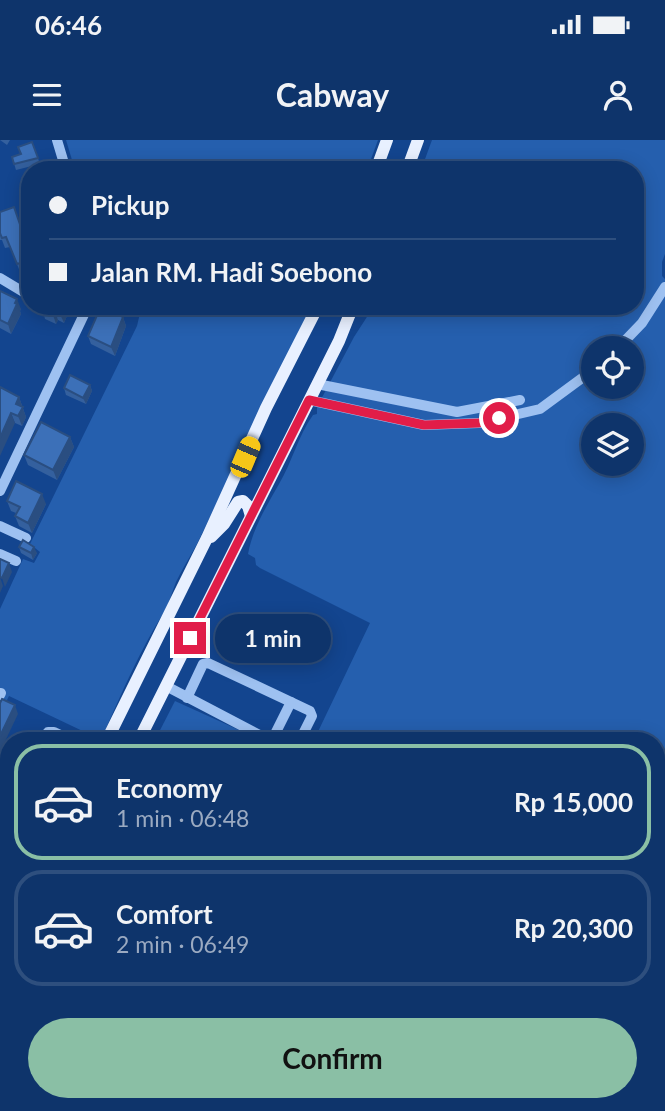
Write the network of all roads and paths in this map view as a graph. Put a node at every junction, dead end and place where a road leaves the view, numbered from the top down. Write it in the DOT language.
graph roads {
  1 [pos="57,140"];
  2 [pos="387,140"];
  3 [pos="418,140"];
  4 [pos="63,161"];
  5 [pos="379,161"];
  6 [pos="410,161"];
  7 [pos="1,277"];
  8 [pos="665,287"];
  9 [pos="21,290"];
  10 [pos="84,315"];
  11 [pos="313,315"];
  12 [pos="349,315"];
  13 [pos="630,336"];
  14 [pos="581,379"];
  15 [pos="317,384"];
  16 [pos="309,400"];
  17 [pos="520,400"];
  18 [pos="457,412"];
  19 [pos="479,423"];
  20 [pos="0,491"];
  21 [pos="251,516"];
  22 [pos="0,526"];
  23 [pos="26,538"];
  24 [pos="207,538"];
  25 [pos="0,554"];
  26 [pos="16,561"];
  27 [pos="166,686"];
  28 [pos="187,698"];
  29 [pos="291,702"];
  30 [pos="111,732"];
  31 [pos="143,732"];
  32 [pos="254,732"];
  33 [pos="274,732"];
  34 [pos="304,732"];
  1 -- 4 [label="street"];
  2 -- 5 [label="main road"];
  3 -- 6 [label="main road"];
  7 -- 9 [label="street"];
  8 -- 13 [label="street"];
  10 -- 20 [label="street"];
  11 -- 24 [label="main road"];
  12 -- 15 [label="main road"];
  14 -- 19 [label="street"];
  15 -- 16 [label="main road"];
  15 -- 18 [label="street"];
  16 -- 19 [label="street"];
  16 -- 21 [label="main road"];
  17 -- 18 [label="street"];
  18 -- 19 [label="street"];
  21 -- 24 [label="main road"];
  21 -- 27 [label="main road"];
  22 -- 23 [label="street"];
  24 -- 30 [label="main road"];
  25 -- 26 [label="street"];
  27 -- 28 [label="street"];
  27 -- 31 [label="main road"];
  28 -- 29 [label="street"];
  28 -- 32 [label="street"];
  29 -- 33 [label="street"];
  29 -- 34 [label="street"];
}
